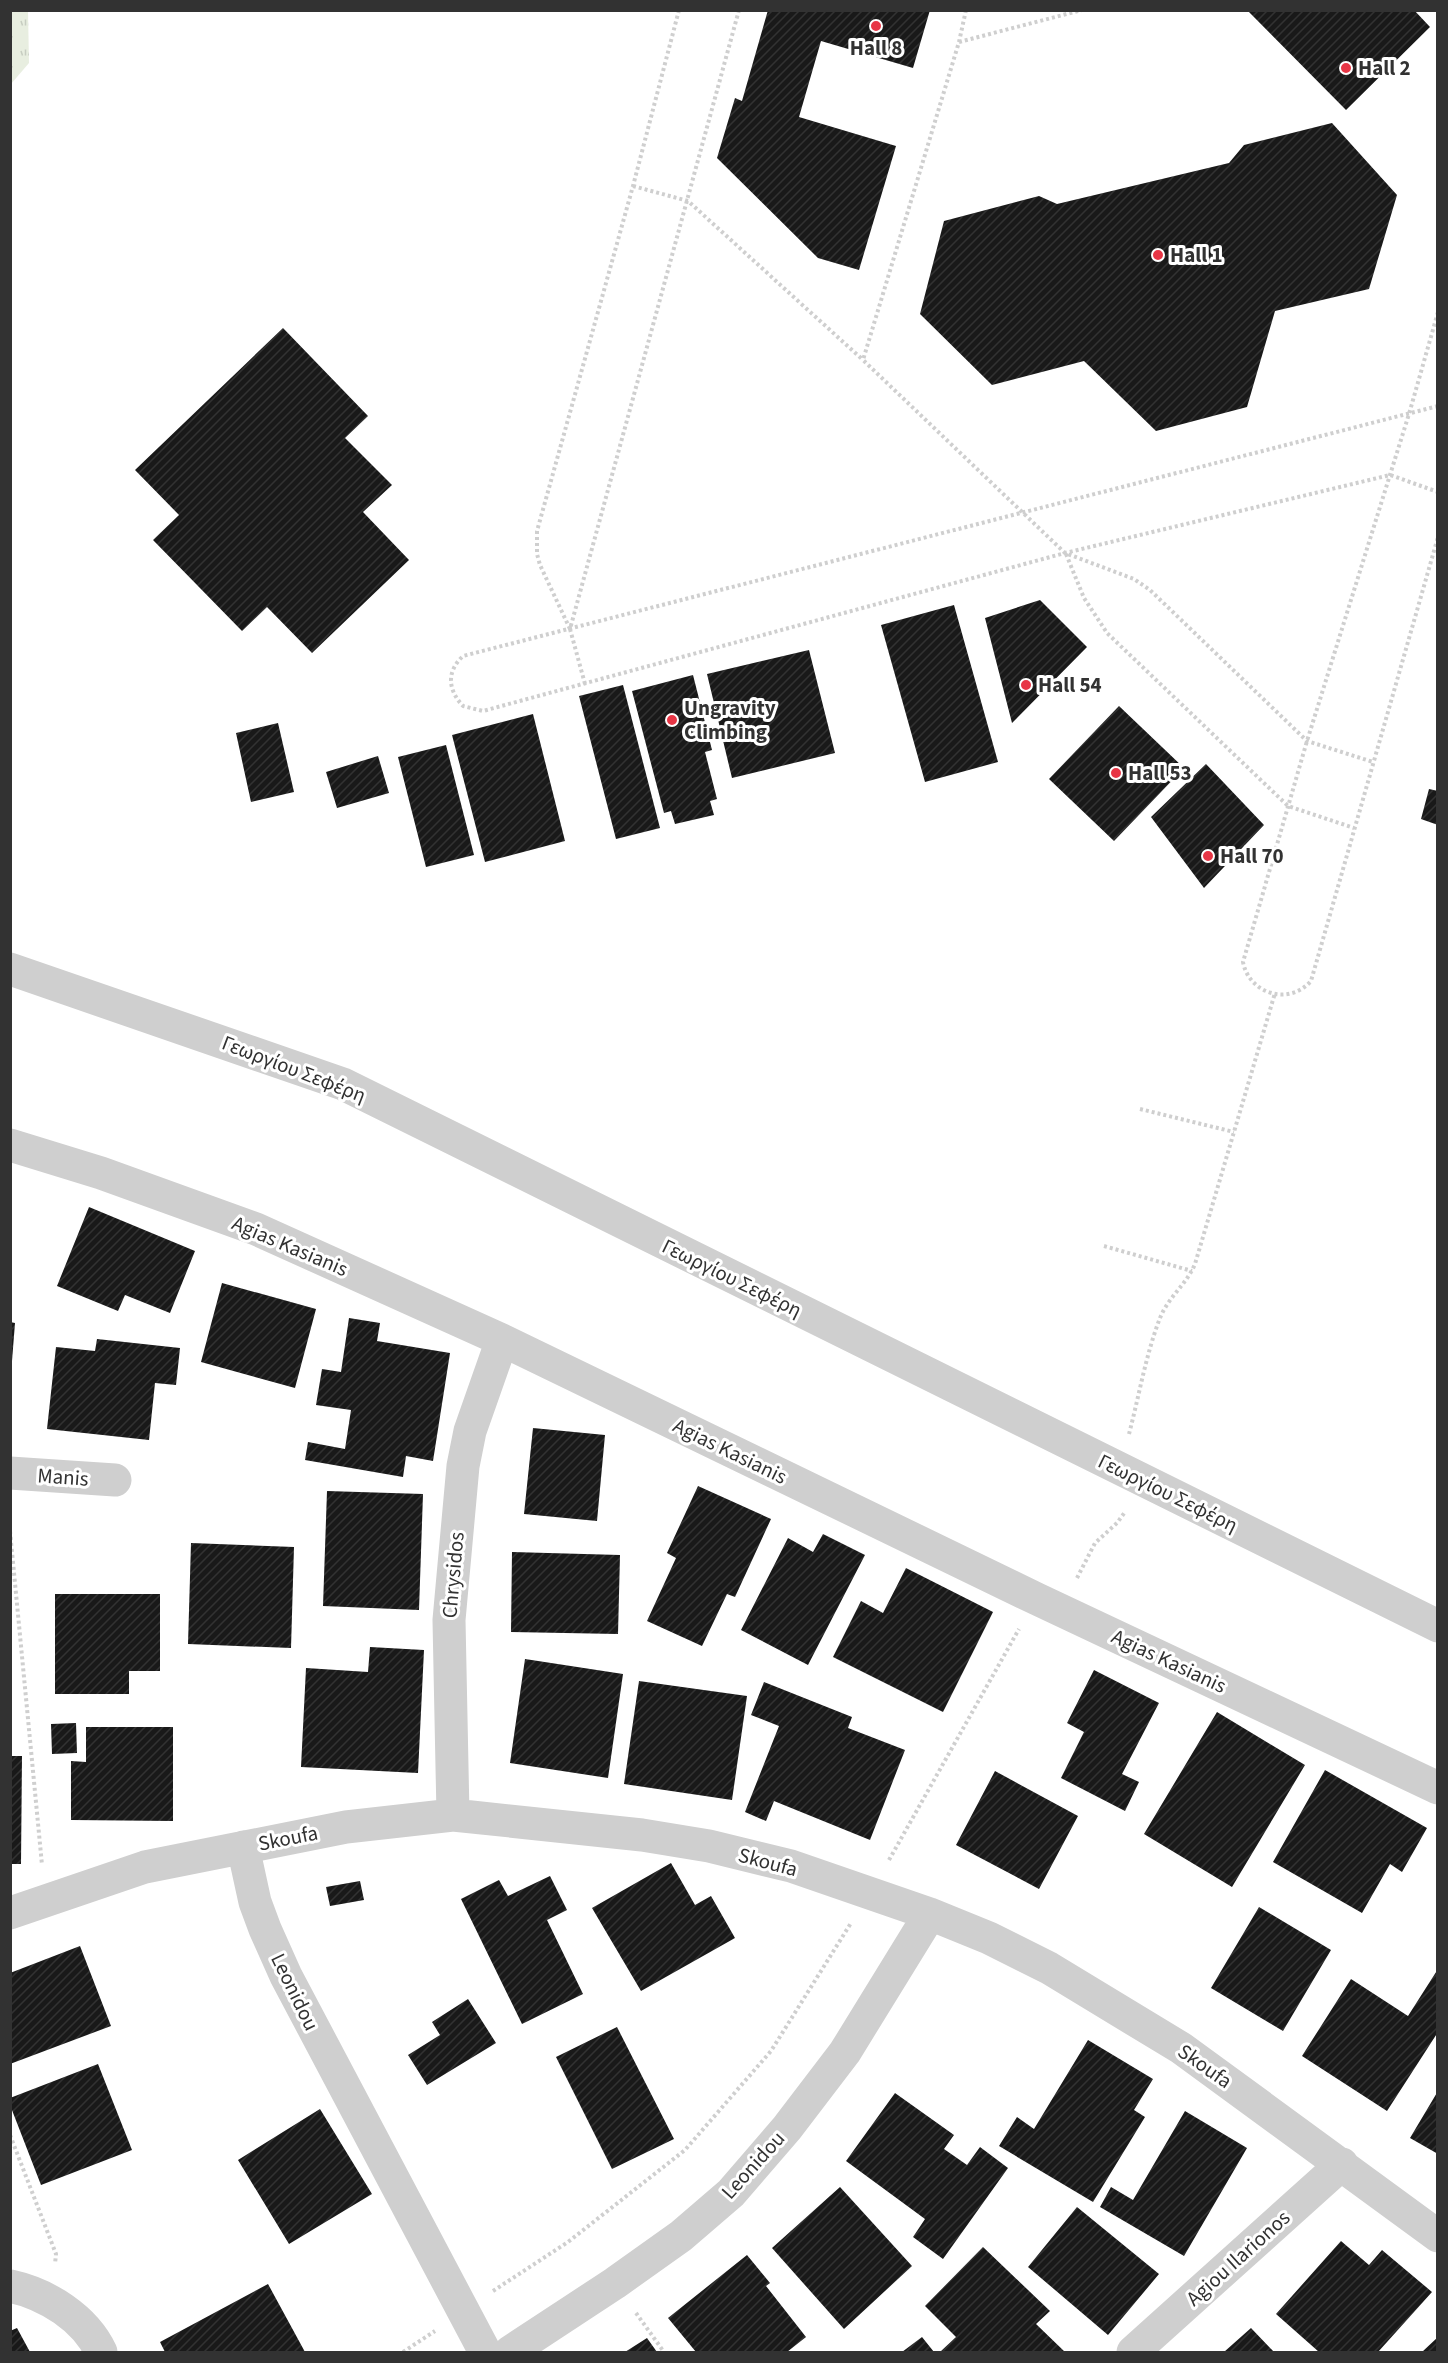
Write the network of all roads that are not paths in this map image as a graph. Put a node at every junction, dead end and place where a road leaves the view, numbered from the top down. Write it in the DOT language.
graph roads {
  1 [pos="10,969"];
  2 [pos="10,1145"];
  3 [pos="502,1340"];
  4 [pos="10,1473"];
  5 [pos="115,1480"];
  6 [pos="1437,1626"];
  7 [pos="1437,1788"];
  8 [pos="453,1815"];
  9 [pos="243,1847"];
  10 [pos="10,1913"];
  11 [pos="930,1914"];
  12 [pos="1342,2164"];
  13 [pos="1437,2236"];
  14 [pos="10,2286"];
  15 [pos="101,2352"];
  16 [pos="485,2352"];
  17 [pos="510,2352"];
  18 [pos="1133,2352"];
  1 -- 6 [label="street, Γεωργίου Σεφέρη"];
  2 -- 3 [label="street, Agias Kasianis"];
  3 -- 7 [label="street, Agias Kasianis"];
  3 -- 8 [label="street, Chrysidos"];
  4 -- 5 [label="street, Manis"];
  8 -- 9 [label="street, Skoufa"];
  8 -- 11 [label="street, Skoufa"];
  9 -- 10 [label="street, Skoufa"];
  9 -- 16 [label="street, Leonidou"];
  11 -- 12 [label="street, Skoufa"];
  11 -- 17 [label="street, Leonidou"];
  12 -- 13 [label="street, Skoufa"];
  12 -- 18 [label="street, Agiou Ilarionos"];
  14 -- 15 [label="street"];
}
